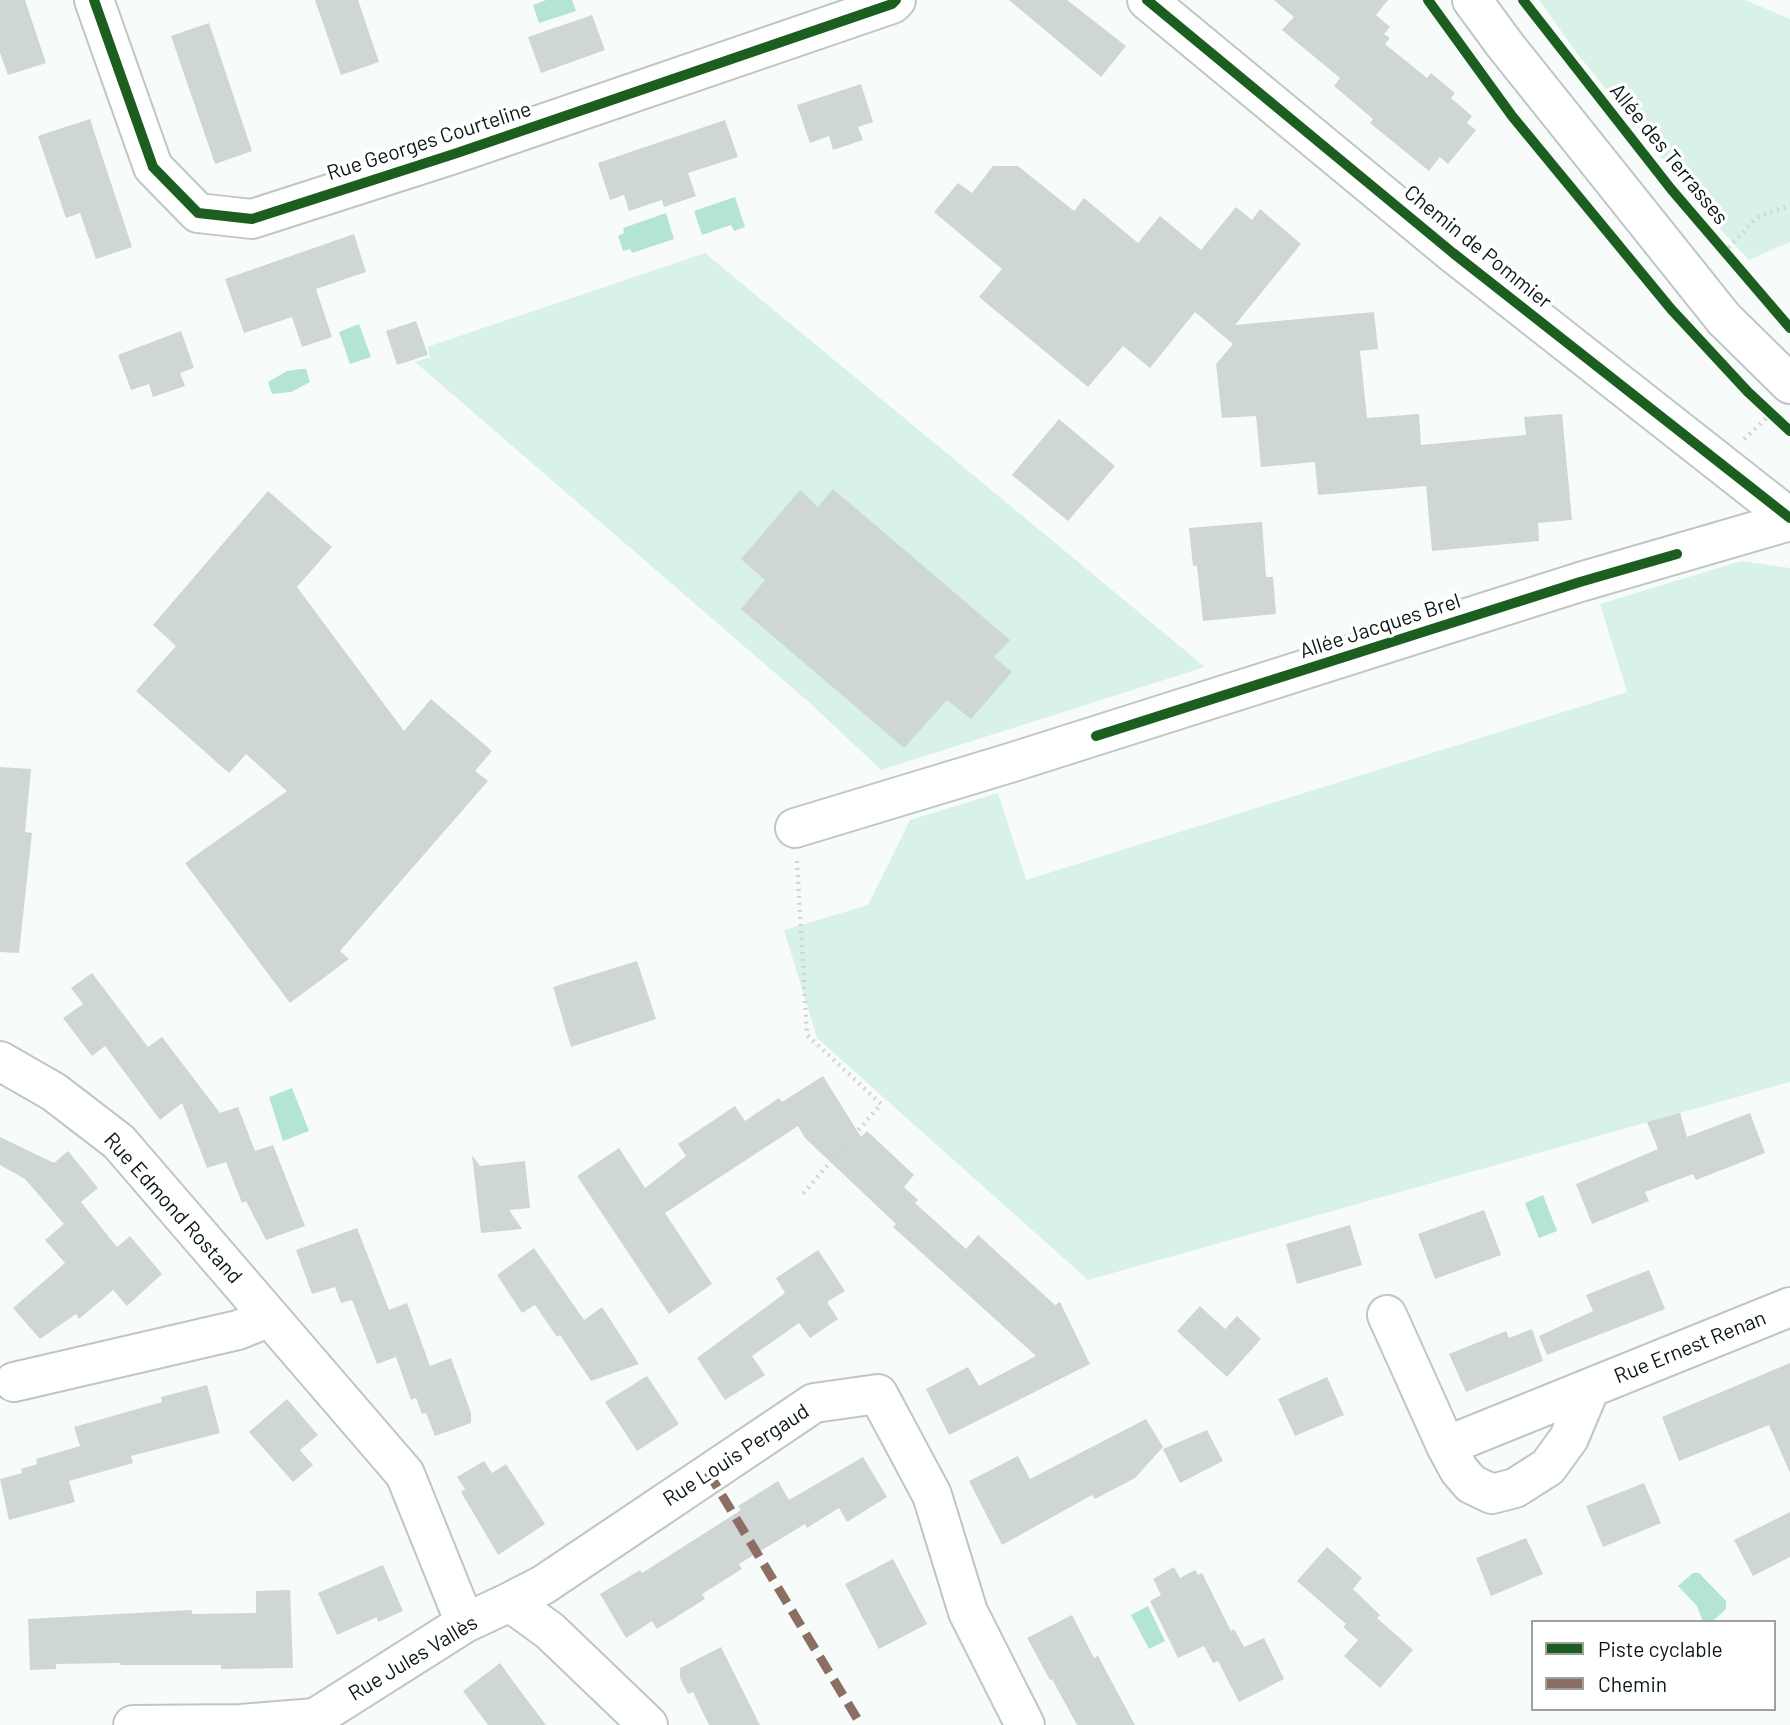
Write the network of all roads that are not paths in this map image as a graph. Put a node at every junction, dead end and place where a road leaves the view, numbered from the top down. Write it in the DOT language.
graph roads {
  1 [pos="94,0"];
  2 [pos="896,0"];
  3 [pos="1147,0"];
  4 [pos="1472,0"];
  5 [pos="1777,395"];
  6 [pos="1790,520"];
  7 [pos="795,828"];
  8 [pos="0,1061"];
  9 [pos="1790,1307"];
  10 [pos="1387,1315"];
  11 [pos="270,1317"];
  12 [pos="14,1382"];
  13 [pos="1590,1388"];
  14 [pos="1446,1446"];
  15 [pos="510,1602"];
  16 [pos="465,1623"];
  17 [pos="133,1725"];
  18 [pos="648,1725"];
  19 [pos="1025,1725"];
  1 -- 2 [label="street, Rue Georges Courteline"];
  3 -- 6 [label="street, Chemin de Pommier"];
  4 -- 5 [label="street"];
  6 -- 7 [label="street, Allée Jacques Brel"];
  8 -- 11 [label="street, Rue Edmond Rostand"];
  9 -- 13 [label="street, Rue Ernest Renan"];
  10 -- 14 [label="street, Rue Ernest Renan"];
  11 -- 12 [label="street"];
  11 -- 16 [label="street, Rue Edmond Rostand"];
  13 -- 14 [label="street, Rue Ernest Renan"];
  13 -- 14 [label="street, Rue Ernest Renan"];
  15 -- 16 [label="street, Rue Jules Vallès"];
  15 -- 18 [label="street"];
  15 -- 19 [label="street, Rue Louis Pergaud"];
  16 -- 17 [label="street, Rue Jules Vallès"];
}
